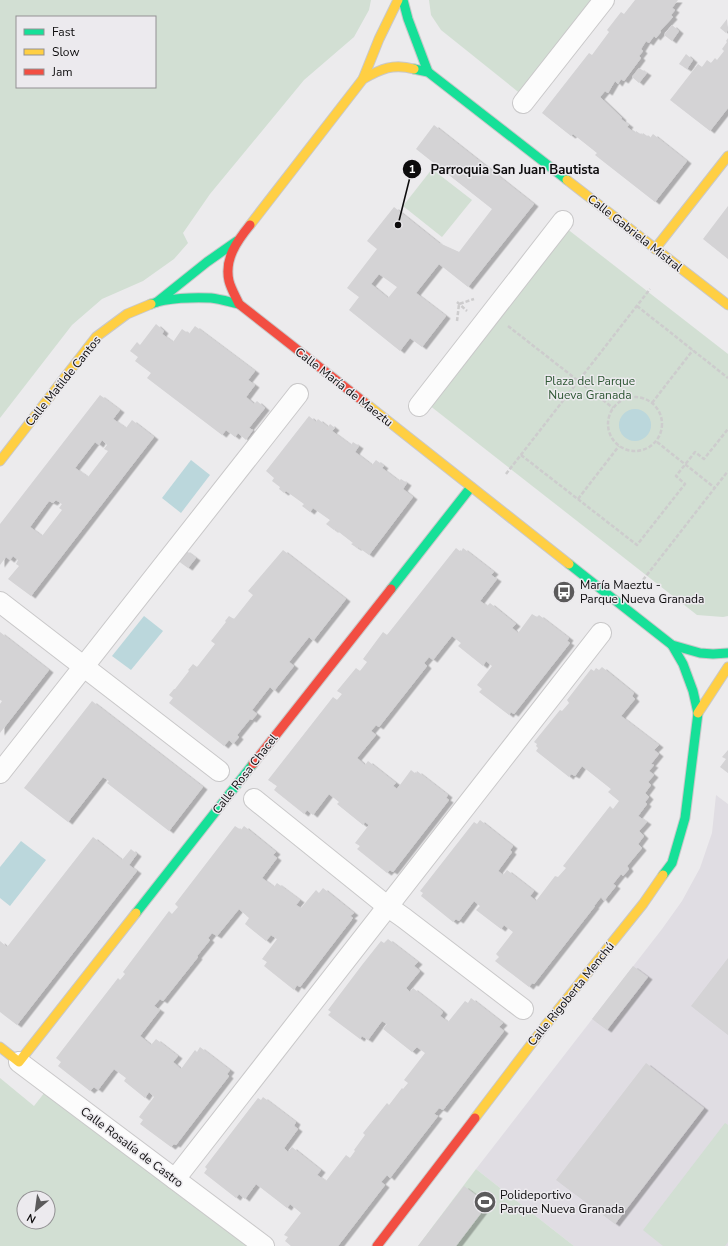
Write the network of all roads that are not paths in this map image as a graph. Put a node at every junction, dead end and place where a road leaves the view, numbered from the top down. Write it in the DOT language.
graph roads {
  1 [pos="398,0"];
  2 [pos="403,0"];
  3 [pos="604,0"];
  4 [pos="428,72"];
  5 [pos="364,79"];
  6 [pos="523,103"];
  7 [pos="728,156"];
  8 [pos="563,221"];
  9 [pos="237,241"];
  10 [pos="656,249"];
  11 [pos="156,302"];
  12 [pos="239,304"];
  13 [pos="728,305"];
  14 [pos="298,394"];
  15 [pos="419,406"];
  16 [pos="0,461"];
  17 [pos="471,486"];
  18 [pos="0,602"];
  19 [pos="601,633"];
  20 [pos="672,645"];
  21 [pos="728,653"];
  22 [pos="84,666"];
  23 [pos="728,667"];
  24 [pos="698,713"];
  25 [pos="219,771"];
  26 [pos="0,774"];
  27 [pos="254,799"];
  28 [pos="387,906"];
  29 [pos="524,1008"];
  30 [pos="0,1047"];
  31 [pos="19,1062"];
  32 [pos="174,1179"];
  33 [pos="264,1246"];
  34 [pos="377,1246"];
  1 -- 5 [label="street"];
  2 -- 4 [label="street"];
  3 -- 6 [label="street"];
  4 -- 5 [label="street, Calle María de Maeztu"];
  4 -- 10 [label="street, Calle Gabriela Mistral"];
  5 -- 9 [label="street, Calle María de Maeztu"];
  7 -- 10 [label="street"];
  8 -- 15 [label="street"];
  9 -- 11 [label="street, Calle Matilde Cantos"];
  9 -- 12 [label="street, Calle María de Maeztu"];
  10 -- 13 [label="street, Calle Gabriela Mistral"];
  11 -- 12 [label="street, Calle Matilde Cantos"];
  11 -- 16 [label="street, Calle Matilde Cantos"];
  12 -- 17 [label="street, Calle María de Maeztu"];
  14 -- 22 [label="street"];
  17 -- 20 [label="street, Calle María de Maeztu"];
  17 -- 31 [label="street, Calle Rosa Chacel"];
  18 -- 22 [label="street"];
  19 -- 28 [label="street"];
  20 -- 21 [label="street, Calle María de Maeztu"];
  20 -- 24 [label="street, Calle Rigoberta Menchú"];
  22 -- 25 [label="street"];
  22 -- 26 [label="street"];
  23 -- 24 [label="street, Calle Rigoberta Menchú"];
  24 -- 34 [label="street, Calle Rigoberta Menchú"];
  27 -- 28 [label="street"];
  28 -- 29 [label="street"];
  28 -- 32 [label="street"];
  30 -- 31 [label="street, Calle Rosalía de Castro"];
  31 -- 32 [label="street, Calle Rosalía de Castro"];
  32 -- 33 [label="street, Calle Rosalía de Castro"];
}
